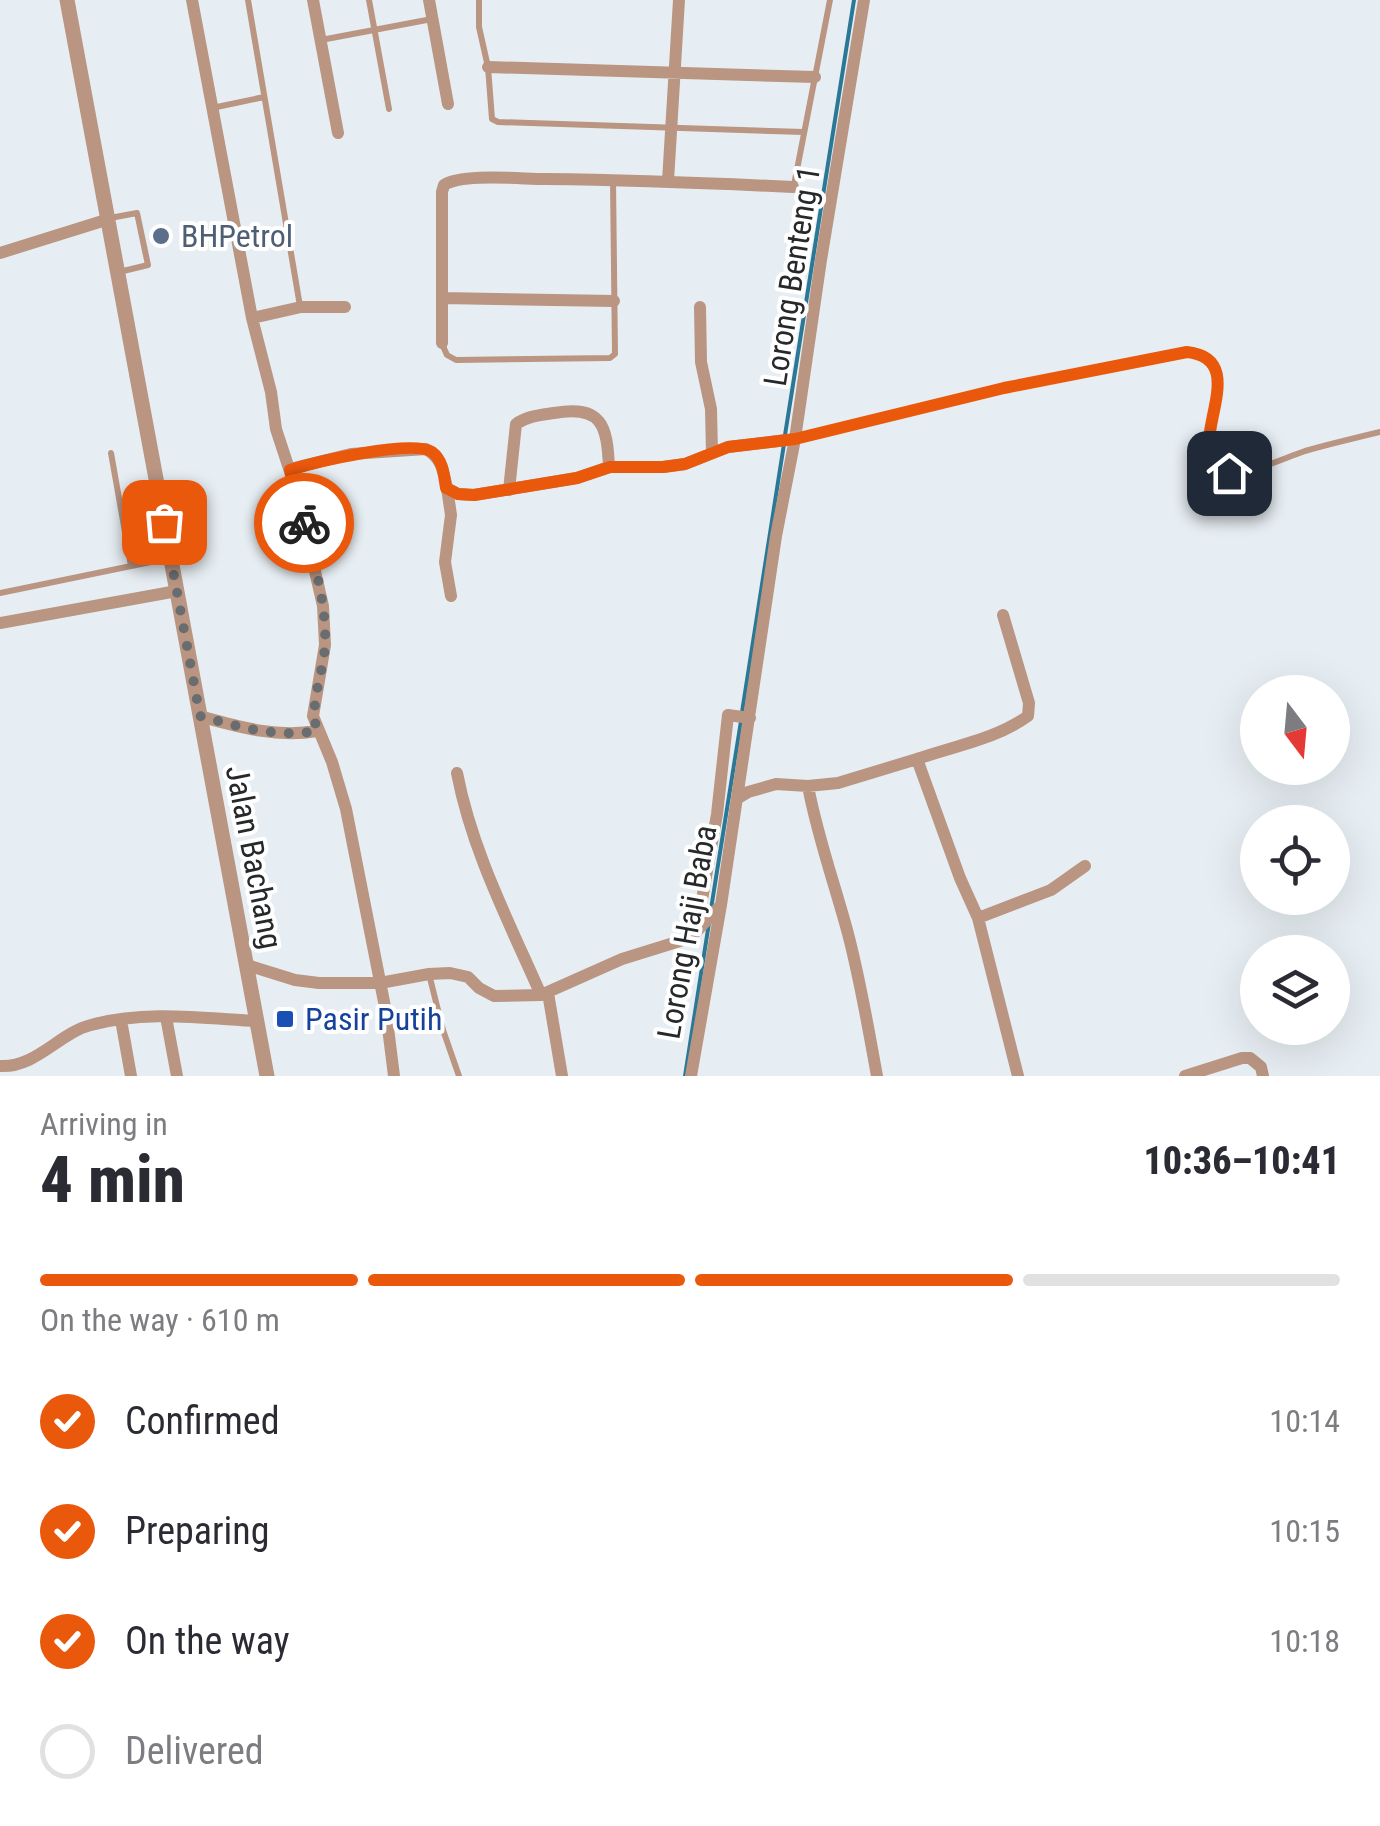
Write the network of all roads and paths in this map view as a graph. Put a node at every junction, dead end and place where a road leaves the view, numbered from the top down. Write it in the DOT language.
graph roads {
  1 [pos="67,0"];
  2 [pos="192,0"];
  3 [pos="248,0"];
  4 [pos="313,0"];
  5 [pos="369,0"];
  6 [pos="429,0"];
  7 [pos="479,0"];
  8 [pos="679,0"];
  9 [pos="830,0"];
  10 [pos="864,0"];
  11 [pos="432,19"];
  12 [pos="375,30"];
  13 [pos="320,40"];
  14 [pos="488,67"];
  15 [pos="674,73"];
  16 [pos="815,77"];
  17 [pos="264,96"];
  18 [pos="448,104"];
  19 [pos="212,108"];
  20 [pos="389,109"];
  21 [pos="671,128"];
  22 [pos="338,132"];
  23 [pos="804,132"];
  24 [pos="613,180"];
  25 [pos="668,181"];
  26 [pos="793,187"];
  27 [pos="108,218"];
  28 [pos="0,253"];
  29 [pos="119,272"];
  30 [pos="442,298"];
  31 [pos="614,302"];
  32 [pos="301,307"];
  33 [pos="346,307"];
  34 [pos="700,308"];
  35 [pos="252,318"];
  36 [pos="442,342"];
  37 [pos="1380,432"];
  38 [pos="792,439"];
  39 [pos="111,453"];
  40 [pos="712,453"];
  41 [pos="610,467"];
  42 [pos="290,470"];
  43 [pos="446,488"];
  44 [pos="508,490"];
  45 [pos="171,558"];
  46 [pos="131,566"];
  47 [pos="177,591"];
  48 [pos="0,592"];
  49 [pos="451,596"];
  50 [pos="1004,616"];
  51 [pos="0,623"];
  52 [pos="200,716"];
  53 [pos="744,717"];
  54 [pos="317,731"];
  55 [pos="917,759"];
  56 [pos="457,773"];
  57 [pos="808,786"];
  58 [pos="738,798"];
  59 [pos="1085,866"];
  60 [pos="718,908"];
  61 [pos="978,918"];
  62 [pos="698,929"];
  63 [pos="247,965"];
  64 [pos="429,974"];
  65 [pos="380,983"];
  66 [pos="544,994"];
  67 [pos="166,1017"];
  68 [pos="121,1020"];
  69 [pos="256,1022"];
  70 [pos="0,1066"];
  71 [pos="131,1076"];
  72 [pos="177,1076"];
  73 [pos="267,1076"];
  74 [pos="394,1076"];
  75 [pos="459,1076"];
  76 [pos="562,1076"];
  77 [pos="691,1076"];
  78 [pos="877,1076"];
  79 [pos="1018,1076"];
  80 [pos="1185,1076"];
  81 [pos="1264,1076"];
  1 -- 27 [label="street, Jalan Bachang"];
  2 -- 19 [label="street"];
  3 -- 17 [label="lane"];
  4 -- 13 [label="street"];
  5 -- 12 [label="lane"];
  6 -- 11 [label="street"];
  7 -- 14 [label="lane"];
  8 -- 15 [label="street"];
  9 -- 16 [label="lane"];
  10 -- 38 [label="street, Lorong Benteng 1"];
  11 -- 12 [label="lane"];
  11 -- 18 [label="street"];
  12 -- 13 [label="lane"];
  12 -- 20 [label="lane"];
  13 -- 22 [label="street"];
  14 -- 15 [label="street"];
  14 -- 21 [label="lane"];
  15 -- 16 [label="street"];
  15 -- 21 [label="street"];
  16 -- 23 [label="lane"];
  17 -- 19 [label="lane"];
  17 -- 32 [label="lane"];
  19 -- 35 [label="street"];
  21 -- 23 [label="lane"];
  21 -- 25 [label="street"];
  23 -- 26 [label="lane"];
  24 -- 25 [label="street"];
  24 -- 30 [label="street"];
  24 -- 31 [label="lane"];
  25 -- 26 [label="street"];
  27 -- 28 [label="street"];
  27 -- 29 [label="street, Jalan Bachang"];
  27 -- 29 [label="lane"];
  29 -- 45 [label="street, Jalan Bachang"];
  30 -- 31 [label="street"];
  30 -- 36 [label="street"];
  31 -- 36 [label="lane"];
  32 -- 33 [label="street"];
  32 -- 35 [label="street"];
  34 -- 40 [label="street"];
  35 -- 42 [label="street"];
  37 -- 38 [label="lane"];
  38 -- 40 [label="street"];
  38 -- 53 [label="street, Lorong Benteng 1"];
  39 -- 46 [label="lane"];
  40 -- 41 [label="street"];
  41 -- 44 [label="street"];
  41 -- 44 [label="street"];
  42 -- 43 [label="street"];
  42 -- 54 [label="street"];
  43 -- 44 [label="street"];
  43 -- 49 [label="street"];
  45 -- 46 [label="lane"];
  45 -- 47 [label="street, Jalan Bachang"];
  46 -- 48 [label="lane"];
  47 -- 51 [label="street"];
  47 -- 52 [label="street, Jalan Bachang"];
  50 -- 55 [label="street"];
  52 -- 54 [label="street"];
  52 -- 63 [label="street, Jalan Bachang"];
  53 -- 58 [label="street, Lorong Benteng 1"];
  53 -- 62 [label="street"];
  54 -- 65 [label="street"];
  55 -- 57 [label="street"];
  55 -- 61 [label="street"];
  56 -- 66 [label="street"];
  57 -- 58 [label="street"];
  57 -- 78 [label="street"];
  58 -- 60 [label="street, Lorong Haji Baba"];
  59 -- 61 [label="street"];
  60 -- 62 [label="street"];
  60 -- 77 [label="street, Lorong Haji Baba"];
  61 -- 79 [label="street"];
  62 -- 66 [label="street"];
  63 -- 65 [label="street"];
  63 -- 69 [label="street, Jalan Bachang"];
  64 -- 65 [label="street"];
  64 -- 66 [label="street"];
  64 -- 75 [label="lane"];
  65 -- 74 [label="street"];
  66 -- 76 [label="street"];
  67 -- 68 [label="street"];
  67 -- 69 [label="street"];
  67 -- 72 [label="street"];
  68 -- 70 [label="street"];
  68 -- 71 [label="street"];
  69 -- 73 [label="street, Jalan Bachang"];
  80 -- 81 [label="street"];
}
